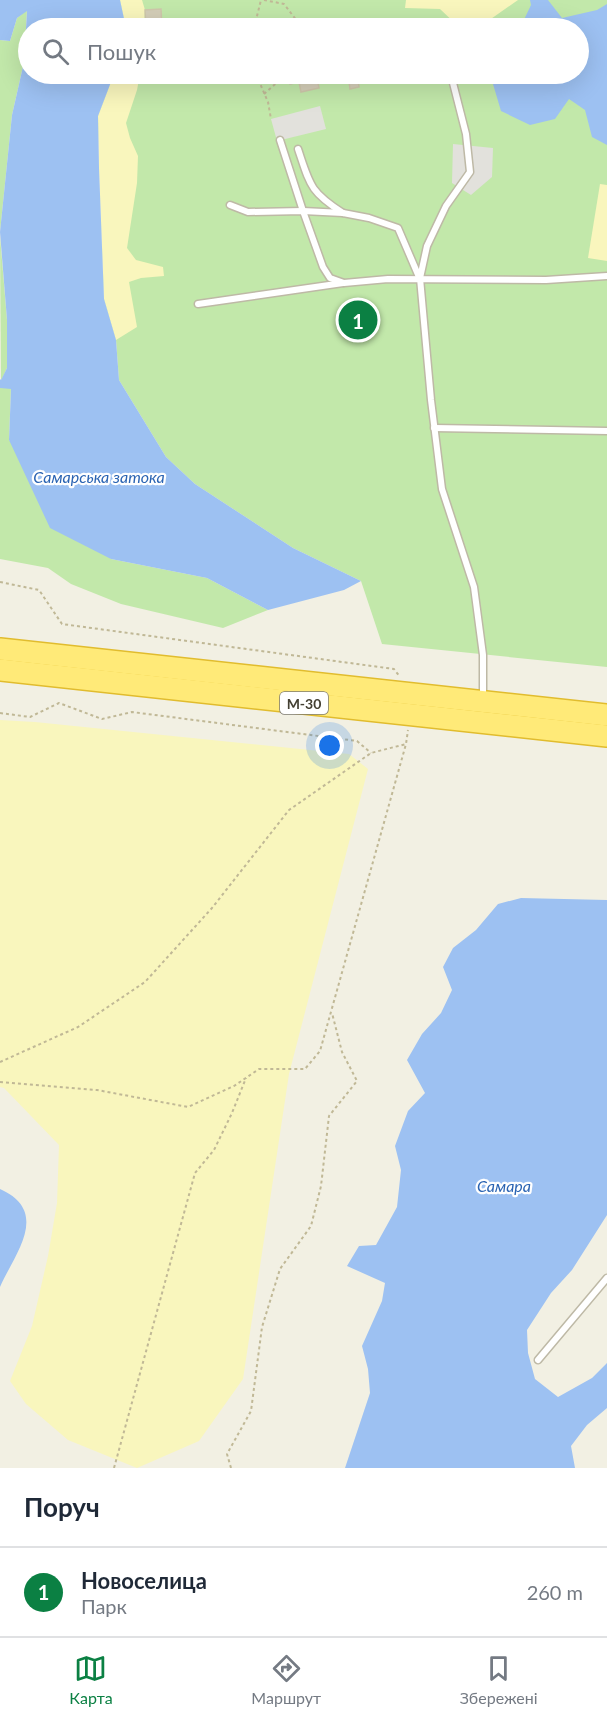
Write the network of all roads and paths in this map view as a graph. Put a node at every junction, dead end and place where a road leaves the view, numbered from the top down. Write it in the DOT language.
graph roads {
  1 [pos="263,0"];
  2 [pos="258,18"];
  3 [pos="295,18"];
  4 [pos="260,84"];
  5 [pos="276,84"];
  6 [pos="453,84"];
  7 [pos="264,94"];
  8 [pos="271,118"];
  9 [pos="280,140"];
  10 [pos="298,149"];
  11 [pos="230,205"];
  12 [pos="303,211"];
  13 [pos="343,213"];
  14 [pos="607,276"];
  15 [pos="420,278"];
  16 [pos="344,283"];
  17 [pos="198,304"];
  18 [pos="434,428"];
  19 [pos="607,431"];
  20 [pos="0,582"];
  21 [pos="0,649"];
  22 [pos="0,670"];
  23 [pos="483,702"];
  24 [pos="411,704"];
  25 [pos="0,713"];
  26 [pos="607,715"];
  27 [pos="607,736"];
  28 [pos="406,744"];
  29 [pos="371,753"];
  30 [pos="331,1010"];
  31 [pos="0,1062"];
  32 [pos="246,1077"];
  33 [pos="0,1082"];
  34 [pos="607,1278"];
  35 [pos="538,1360"];
  36 [pos="114,1468"];
  37 [pos="231,1468"];
  1 -- 2 [label="path"];
  1 -- 3 [label="path"];
  4 -- 7 [label="path"];
  5 -- 7 [label="path"];
  6 -- 15 [label="lane"];
  7 -- 8 [label="path"];
  9 -- 12 [label="lane"];
  10 -- 13 [label="lane"];
  11 -- 12 [label="lane"];
  12 -- 13 [label="lane"];
  12 -- 16 [label="lane"];
  13 -- 15 [label="lane"];
  14 -- 15 [label="lane"];
  15 -- 16 [label="lane"];
  15 -- 18 [label="lane"];
  16 -- 17 [label="lane"];
  18 -- 19 [label="lane"];
  18 -- 23 [label="lane"];
  20 -- 24 [label="path"];
  21 -- 24 [label="highway, М-30"];
  22 -- 24 [label="highway, М-30"];
  23 -- 24 [label="highway, М-30"];
  23 -- 26 [label="highway, М-30"];
  24 -- 27 [label="highway, М-30"];
  24 -- 28 [label="path"];
  25 -- 29 [label="path"];
  28 -- 29 [label="path"];
  28 -- 30 [label="path"];
  29 -- 31 [label="path"];
  30 -- 32 [label="path"];
  30 -- 37 [label="path"];
  32 -- 33 [label="path"];
  32 -- 36 [label="path"];
  34 -- 35 [label="lane"];
}
